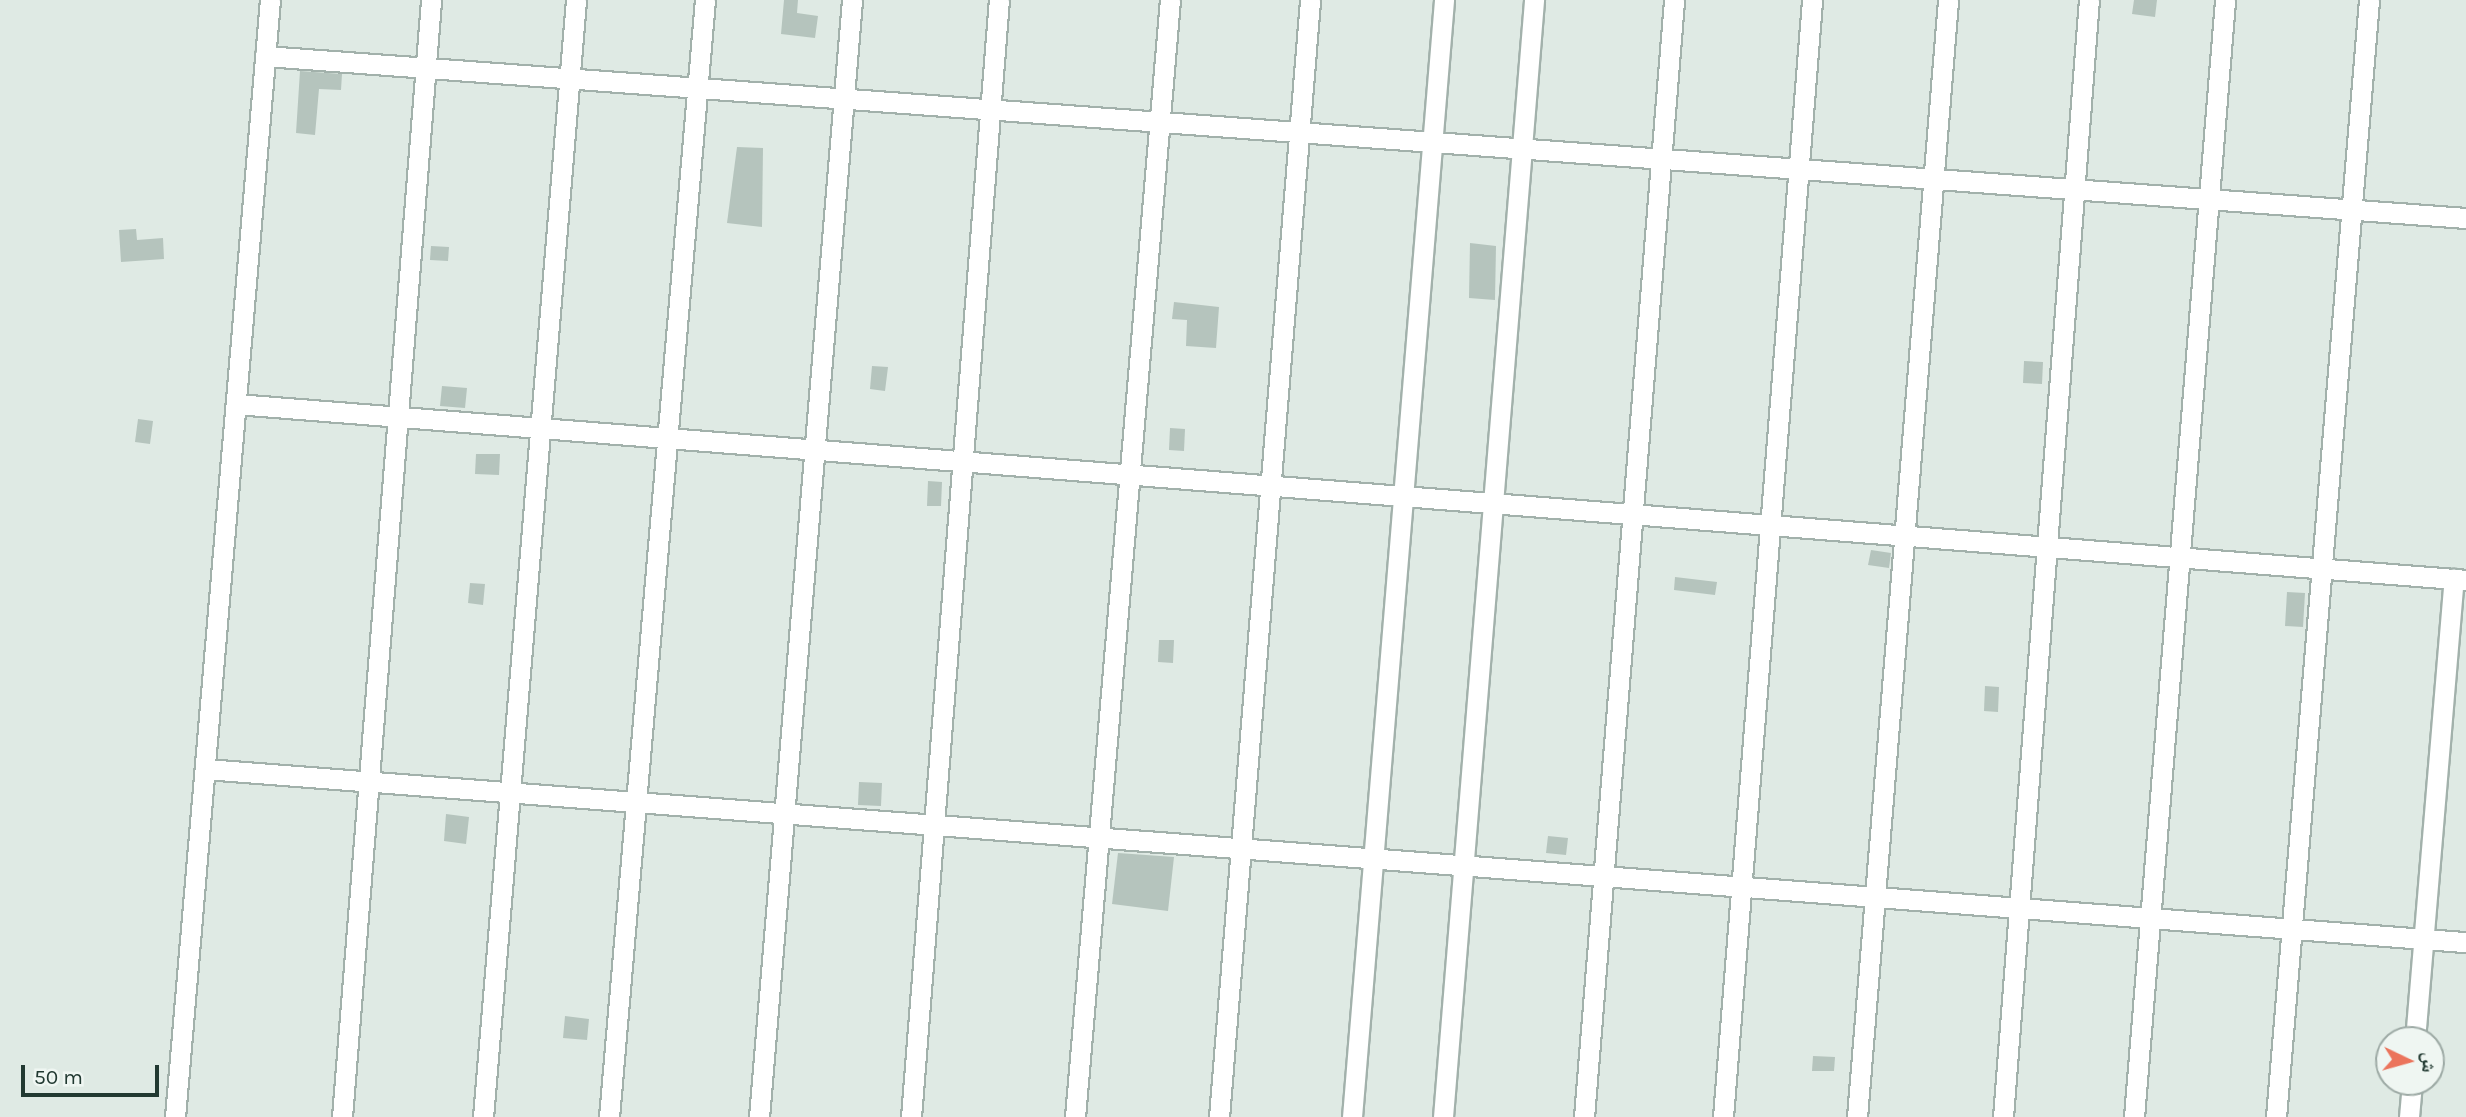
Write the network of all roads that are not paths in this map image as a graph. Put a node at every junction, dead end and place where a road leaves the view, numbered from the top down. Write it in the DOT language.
graph roads {
  1 [pos="270,0"];
  2 [pos="431,0"];
  3 [pos="576,0"];
  4 [pos="705,0"];
  5 [pos="852,0"];
  6 [pos="999,0"];
  7 [pos="1170,0"];
  8 [pos="1310,0"];
  9 [pos="1444,0"];
  10 [pos="1534,0"];
  11 [pos="1674,0"];
  12 [pos="1812,0"];
  13 [pos="1948,0"];
  14 [pos="2089,0"];
  15 [pos="2225,0"];
  16 [pos="2369,0"];
  17 [pos="265,56"];
  18 [pos="425,68"];
  19 [pos="569,78"];
  20 [pos="698,88"];
  21 [pos="844,99"];
  22 [pos="990,110"];
  23 [pos="1159,122"];
  24 [pos="1299,132"];
  25 [pos="1432,142"];
  26 [pos="1522,149"];
  27 [pos="1661,159"];
  28 [pos="1798,169"];
  29 [pos="1933,179"];
  30 [pos="2074,189"];
  31 [pos="2209,199"];
  32 [pos="2351,209"];
  33 [pos="2466,218"];
  34 [pos="236,404"];
  35 [pos="397,417"];
  36 [pos="540,428"];
  37 [pos="667,438"];
  38 [pos="814,450"];
  39 [pos="963,461"];
  40 [pos="1129,475"];
  41 [pos="1270,486"];
  42 [pos="1403,496"];
  43 [pos="1493,503"];
  44 [pos="1633,514"];
  45 [pos="1770,525"];
  46 [pos="1904,536"];
  47 [pos="2047,547"];
  48 [pos="2180,558"];
  49 [pos="2322,569"];
  50 [pos="2460,580"];
  51 [pos="205,769"];
  52 [pos="368,781"];
  53 [pos="510,792"];
  54 [pos="636,802"];
  55 [pos="784,813"];
  56 [pos="934,825"];
  57 [pos="1099,838"];
  58 [pos="1241,848"];
  59 [pos="1374,859"];
  60 [pos="1464,866"];
  61 [pos="1604,876"];
  62 [pos="1741,887"];
  63 [pos="1875,897"];
  64 [pos="2019,908"];
  65 [pos="2150,918"];
  66 [pos="2292,929"];
  67 [pos="2424,939"];
  68 [pos="2466,942"];
  69 [pos="2416,1026"];
  70 [pos="2411,1096"];
  71 [pos="175,1117"];
  72 [pos="342,1117"];
  73 [pos="483,1117"];
  74 [pos="609,1117"];
  75 [pos="759,1117"];
  76 [pos="911,1117"];
  77 [pos="1075,1117"];
  78 [pos="1219,1117"];
  79 [pos="1352,1117"];
  80 [pos="1443,1117"];
  81 [pos="1584,1117"];
  82 [pos="1723,1117"];
  83 [pos="1857,1117"];
  84 [pos="2003,1117"];
  85 [pos="2134,1117"];
  86 [pos="2276,1117"];
  87 [pos="2409,1117"];
  1 -- 17 [label="street"];
  2 -- 18 [label="street"];
  3 -- 19 [label="street"];
  4 -- 20 [label="street"];
  5 -- 21 [label="street"];
  6 -- 22 [label="street"];
  7 -- 23 [label="street"];
  8 -- 24 [label="street"];
  9 -- 25 [label="street"];
  10 -- 26 [label="street"];
  11 -- 27 [label="street"];
  12 -- 28 [label="street"];
  13 -- 29 [label="street"];
  14 -- 30 [label="street"];
  15 -- 31 [label="street"];
  16 -- 32 [label="street"];
  17 -- 18 [label="street"];
  17 -- 34 [label="street"];
  18 -- 19 [label="street"];
  18 -- 35 [label="street"];
  19 -- 20 [label="street"];
  19 -- 36 [label="street"];
  20 -- 21 [label="street"];
  20 -- 37 [label="street"];
  21 -- 22 [label="street"];
  21 -- 38 [label="street"];
  22 -- 23 [label="street"];
  22 -- 39 [label="street"];
  23 -- 24 [label="street"];
  23 -- 40 [label="street"];
  24 -- 25 [label="street"];
  24 -- 41 [label="street"];
  25 -- 26 [label="street"];
  25 -- 42 [label="street"];
  26 -- 27 [label="street"];
  26 -- 43 [label="street"];
  27 -- 28 [label="street"];
  27 -- 44 [label="street"];
  28 -- 29 [label="street"];
  28 -- 45 [label="street"];
  29 -- 30 [label="street"];
  29 -- 46 [label="street"];
  30 -- 31 [label="street"];
  30 -- 47 [label="street"];
  31 -- 32 [label="street"];
  31 -- 48 [label="street"];
  32 -- 33 [label="street"];
  32 -- 49 [label="street"];
  34 -- 35 [label="street"];
  34 -- 51 [label="street"];
  35 -- 36 [label="street"];
  35 -- 52 [label="street"];
  36 -- 37 [label="street"];
  36 -- 53 [label="street"];
  37 -- 38 [label="street"];
  37 -- 54 [label="street"];
  38 -- 39 [label="street"];
  38 -- 55 [label="street"];
  39 -- 40 [label="street"];
  39 -- 56 [label="street"];
  40 -- 41 [label="street"];
  40 -- 57 [label="street"];
  41 -- 42 [label="street"];
  41 -- 58 [label="street"];
  42 -- 43 [label="street"];
  42 -- 59 [label="street"];
  43 -- 44 [label="street"];
  43 -- 60 [label="street"];
  44 -- 45 [label="street"];
  44 -- 61 [label="street"];
  45 -- 46 [label="street"];
  45 -- 62 [label="street"];
  46 -- 47 [label="street"];
  46 -- 63 [label="street"];
  47 -- 48 [label="street"];
  47 -- 64 [label="street"];
  48 -- 49 [label="street"];
  48 -- 65 [label="street"];
  49 -- 50 [label="street"];
  49 -- 66 [label="street"];
  50 -- 67 [label="street"];
  51 -- 52 [label="street"];
  51 -- 71 [label="street"];
  52 -- 53 [label="street"];
  52 -- 72 [label="street"];
  53 -- 54 [label="street"];
  53 -- 73 [label="street"];
  54 -- 55 [label="street"];
  54 -- 74 [label="street"];
  55 -- 56 [label="street"];
  55 -- 75 [label="street"];
  56 -- 57 [label="street"];
  56 -- 76 [label="street"];
  57 -- 58 [label="street"];
  57 -- 77 [label="street"];
  58 -- 59 [label="street"];
  58 -- 78 [label="street"];
  59 -- 60 [label="street"];
  59 -- 79 [label="street"];
  60 -- 61 [label="street"];
  60 -- 80 [label="street"];
  61 -- 62 [label="street"];
  61 -- 81 [label="street"];
  62 -- 63 [label="street"];
  62 -- 82 [label="street"];
  63 -- 64 [label="street"];
  63 -- 83 [label="street"];
  64 -- 65 [label="street"];
  64 -- 84 [label="street"];
  65 -- 66 [label="street"];
  65 -- 85 [label="street"];
  66 -- 67 [label="street"];
  66 -- 86 [label="street"];
  67 -- 68 [label="street"];
  67 -- 69 [label="street"];
  70 -- 87 [label="street"];
}
